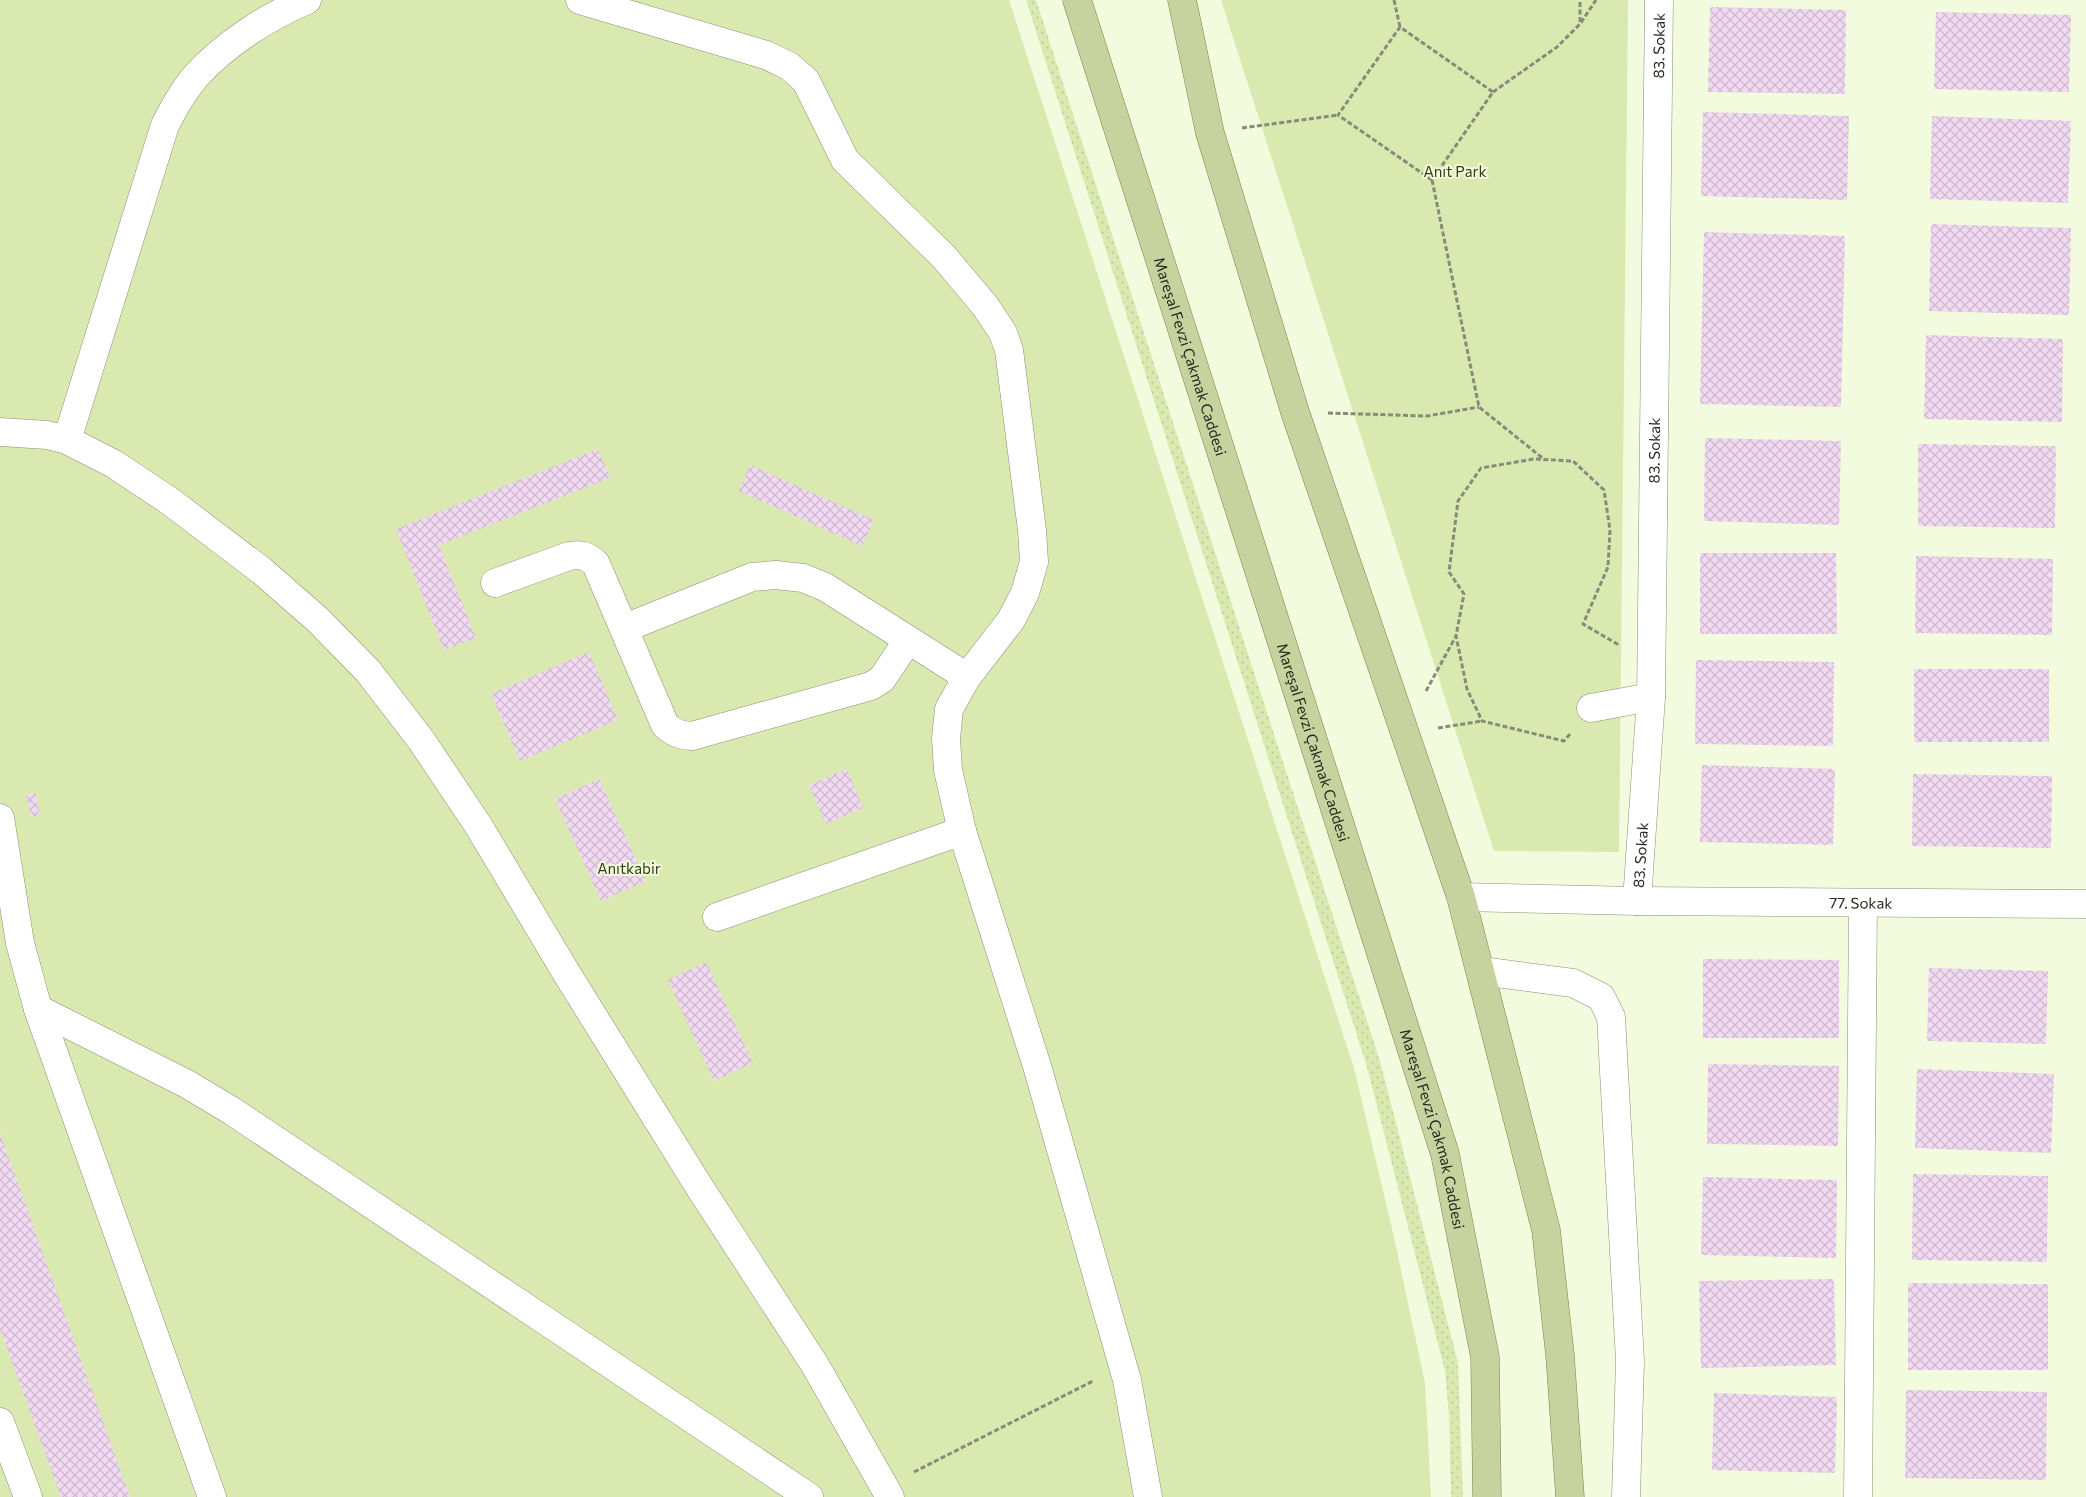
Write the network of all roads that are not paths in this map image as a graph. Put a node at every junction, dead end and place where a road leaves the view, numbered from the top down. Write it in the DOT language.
graph roads {
  1 [pos="307,0"];
  2 [pos="580,0"];
  3 [pos="1077,0"];
  4 [pos="1182,0"];
  5 [pos="1659,0"];
  6 [pos="0,432"];
  7 [pos="67,440"];
  8 [pos="495,583"];
  9 [pos="624,628"];
  10 [pos="908,640"];
  11 [pos="967,678"];
  12 [pos="1651,696"];
  13 [pos="1591,708"];
  14 [pos="0,818"];
  15 [pos="962,831"];
  16 [pos="1461,897"];
  17 [pos="1637,901"];
  18 [pos="1863,903"];
  19 [pos="2086,904"];
  20 [pos="717,916"];
  21 [pos="10,946"];
  22 [pos="1481,971"];
  23 [pos="38,1009"];
  24 [pos="0,1422"];
  25 [pos="881,1494"];
  26 [pos="28,1497"];
  27 [pos="212,1497"];
  28 [pos="809,1497"];
  29 [pos="1148,1497"];
  30 [pos="1487,1497"];
  31 [pos="1570,1497"];
  32 [pos="1626,1497"];
  33 [pos="1858,1497"];
  1 -- 7 [label="street"];
  2 -- 11 [label="street"];
  3 -- 30 [label="main road, Mareşal Fevzi Çakmak Caddesi"];
  4 -- 16 [label="main road"];
  5 -- 12 [label="street, 83. Sokak"];
  6 -- 7 [label="street"];
  7 -- 25 [label="street"];
  8 -- 9 [label="street"];
  9 -- 10 [label="street"];
  9 -- 10 [label="street"];
  10 -- 11 [label="street"];
  11 -- 15 [label="street"];
  12 -- 13 [label="street"];
  12 -- 17 [label="street, 83. Sokak"];
  14 -- 21 [label="street"];
  15 -- 20 [label="street"];
  15 -- 29 [label="street"];
  16 -- 17 [label="street, 77. Sokak"];
  16 -- 22 [label="main road"];
  17 -- 18 [label="street, 77. Sokak"];
  18 -- 19 [label="street, 77. Sokak"];
  18 -- 33 [label="street"];
  21 -- 23 [label="street"];
  22 -- 31 [label="main road"];
  22 -- 32 [label="street"];
  23 -- 27 [label="street"];
  23 -- 28 [label="street"];
  24 -- 26 [label="street"];
}
